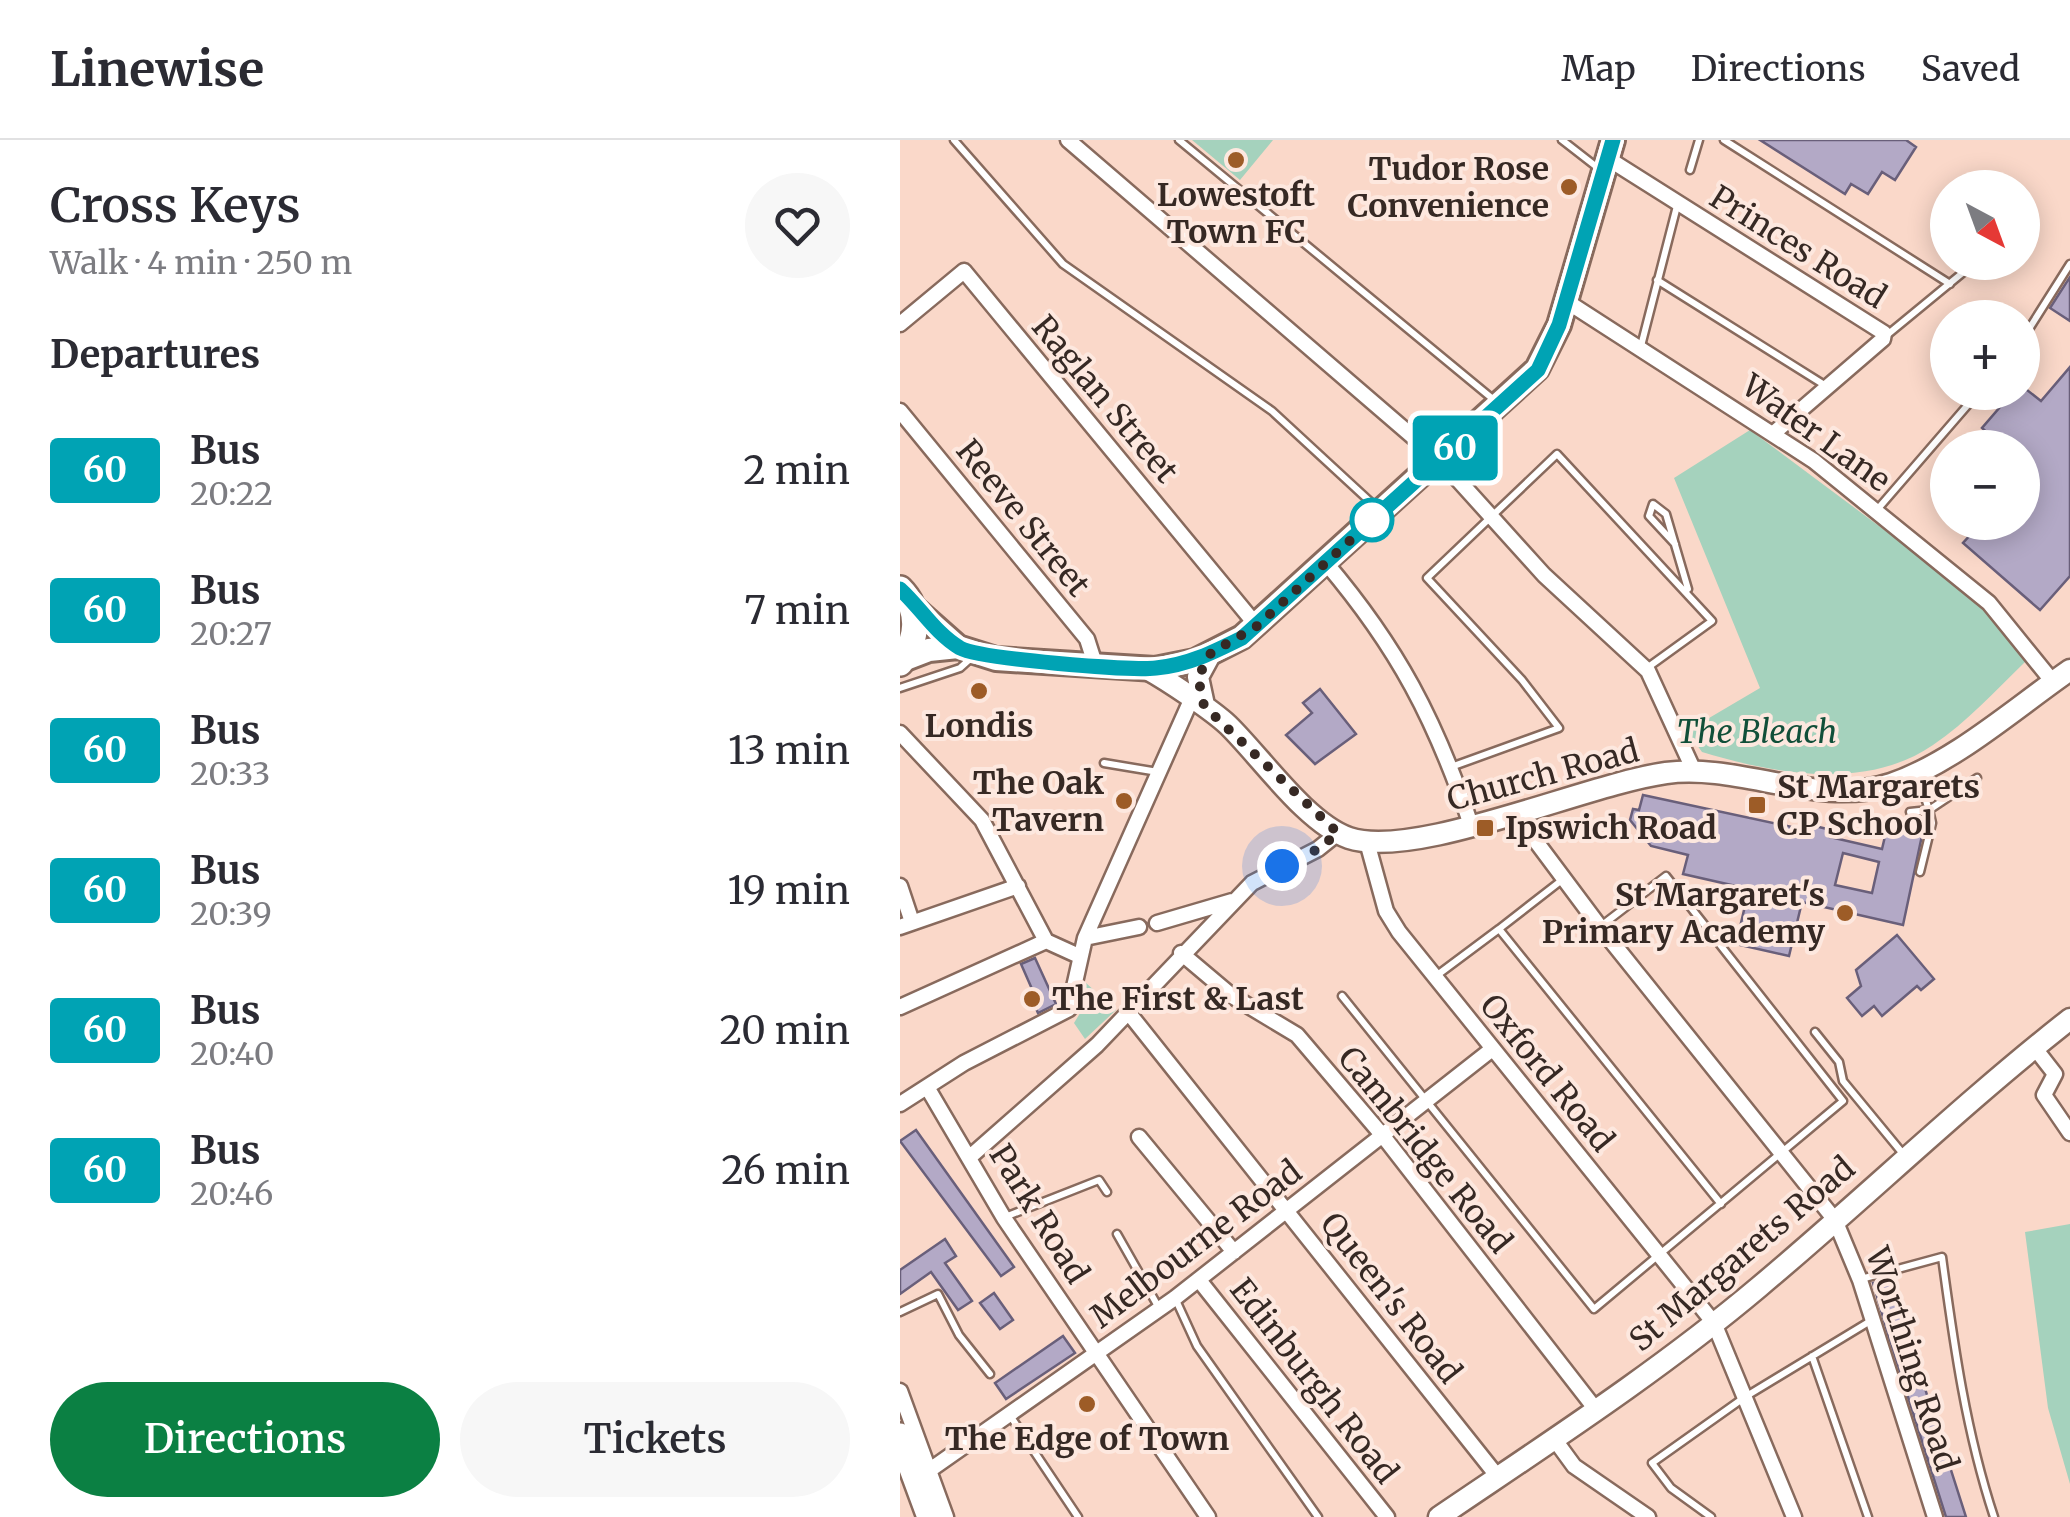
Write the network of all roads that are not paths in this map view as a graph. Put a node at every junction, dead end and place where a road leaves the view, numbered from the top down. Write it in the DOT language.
graph roads {
  1 [pos="954,140"];
  2 [pos="1068,140"];
  3 [pos="1179,140"];
  4 [pos="1562,140"];
  5 [pos="1699,140"];
  6 [pos="1724,140"];
  7 [pos="1608,157"];
  8 [pos="1690,170"];
  9 [pos="1678,204"];
  10 [pos="2070,264"];
  11 [pos="1657,280"];
  12 [pos="1955,280"];
  13 [pos="1950,284"];
  14 [pos="1566,301"];
  15 [pos="2040,312"];
  16 [pos="900,324"];
  17 [pos="1885,336"];
  18 [pos="1640,346"];
  19 [pos="1827,387"];
  20 [pos="1501,406"];
  21 [pos="1963,410"];
  22 [pos="900,411"];
  23 [pos="1775,432"];
  24 [pos="1441,461"];
  25 [pos="1876,510"];
  26 [pos="1381,512"];
  27 [pos="1492,516"];
  28 [pos="1674,544"];
  29 [pos="1326,563"];
  30 [pos="1688,590"];
  31 [pos="907,599"];
  32 [pos="1257,626"];
  33 [pos="966,650"];
  34 [pos="1211,653"];
  35 [pos="902,662"];
  36 [pos="1095,664"];
  37 [pos="1148,669"];
  38 [pos="1646,669"];
  39 [pos="2061,676"];
  40 [pos="900,688"];
  41 [pos="1199,700"];
  42 [pos="900,733"];
  43 [pos="1104,763"];
  44 [pos="1451,767"];
  45 [pos="1694,771"];
  46 [pos="1159,773"];
  47 [pos="1916,773"];
  48 [pos="1977,778"];
  49 [pos="1929,810"];
  50 [pos="1514,812"];
  51 [pos="1910,812"];
  52 [pos="1471,825"];
  53 [pos="1338,833"];
  54 [pos="1367,842"];
  55 [pos="1920,872"];
  56 [pos="1563,879"];
  57 [pos="900,886"];
  58 [pos="1018,886"];
  59 [pos="1232,901"];
  60 [pos="1157,923"];
  61 [pos="906,925"];
  62 [pos="1139,927"];
  63 [pos="1600,927"];
  64 [pos="1499,929"];
  65 [pos="1086,938"];
  66 [pos="1046,941"];
  67 [pos="1182,953"];
  68 [pos="1078,956"];
  69 [pos="1435,977"];
  70 [pos="1342,996"];
  71 [pos="900,1007"];
  72 [pos="1128,1012"];
  73 [pos="2070,1019"];
  74 [pos="1815,1032"];
  75 [pos="2034,1048"];
  76 [pos="1491,1050"];
  77 [pos="927,1086"];
  78 [pos="1428,1100"];
  79 [pos="900,1104"];
  80 [pos="2070,1133"];
  81 [pos="1383,1136"];
  82 [pos="1140,1137"];
  83 [pos="1781,1152"];
  84 [pos="971,1156"];
  85 [pos="1904,1156"];
  86 [pos="1107,1192"];
  87 [pos="1721,1204"];
  88 [pos="1287,1211"];
  89 [pos="1004,1218"];
  90 [pos="1835,1220"];
  91 [pos="1117,1234"];
  92 [pos="1234,1252"];
  93 [pos="1662,1257"];
  94 [pos="1199,1280"];
  95 [pos="1860,1280"];
  96 [pos="1176,1298"];
  97 [pos="1160,1309"];
  98 [pos="900,1312"];
  99 [pos="1872,1320"];
  100 [pos="1714,1324"];
  101 [pos="1097,1354"];
  102 [pos="1812,1356"];
  103 [pos="990,1374"];
  104 [pos="900,1391"];
  105 [pos="1744,1397"];
  106 [pos="1598,1411"];
  107 [pos="1009,1414"];
  108 [pos="901,1438"];
  109 [pos="1555,1440"];
  110 [pos="900,1452"];
  111 [pos="927,1472"];
  112 [pos="1498,1477"];
  113 [pos="900,1493"];
  114 [pos="935,1515"];
  115 [pos="1078,1517"];
  116 [pos="1208,1517"];
  117 [pos="1318,1517"];
  118 [pos="1387,1517"];
  119 [pos="1439,1517"];
  120 [pos="1648,1517"];
  121 [pos="1711,1517"];
  122 [pos="1794,1517"];
  123 [pos="1868,1517"];
  124 [pos="1935,1517"];
  125 [pos="1994,1517"];
  1 -- 26 [label="lane"];
  2 -- 24 [label="street"];
  3 -- 20 [label="lane"];
  4 -- 7 [label="lane"];
  5 -- 8 [label="lane"];
  6 -- 13 [label="lane"];
  7 -- 9 [label="street, Princes Road"];
  7 -- 14 [label="main road"];
  9 -- 11 [label="lane"];
  9 -- 17 [label="street, Princes Road"];
  10 -- 15 [label="lane"];
  11 -- 18 [label="lane"];
  11 -- 19 [label="lane"];
  12 -- 13 [label="lane"];
  13 -- 17 [label="lane"];
  14 -- 18 [label="street, Water Lane"];
  14 -- 20 [label="main road"];
  16 -- 32 [label="street, Raglan Street"];
  17 -- 19 [label="street, Princes Road"];
  18 -- 23 [label="street, Water Lane"];
  19 -- 23 [label="street, Princes Road"];
  20 -- 24 [label="main road"];
  21 -- 25 [label="lane"];
  22 -- 36 [label="street, Reeve Street"];
  23 -- 25 [label="street, Water Lane"];
  24 -- 26 [label="main road"];
  24 -- 27 [label="street"];
  25 -- 39 [label="street, Water Lane"];
  26 -- 29 [label="main road"];
  27 -- 30 [label="lane"];
  27 -- 38 [label="street"];
  27 -- 44 [label="lane"];
  28 -- 28 [label="lane"];
  28 -- 30 [label="lane"];
  29 -- 32 [label="main road"];
  29 -- 44 [label="street"];
  30 -- 38 [label="lane"];
  31 -- 33 [label="main road"];
  31 -- 35 [label="highway"];
  32 -- 34 [label="main road"];
  33 -- 35 [label="main road"];
  33 -- 36 [label="main road"];
  33 -- 40 [label="lane"];
  34 -- 37 [label="main road"];
  34 -- 41 [label="main road"];
  36 -- 37 [label="main road"];
  37 -- 41 [label="main road"];
  38 -- 45 [label="street"];
  39 -- 47 [label="main road, Church Road"];
  41 -- 46 [label="street"];
  41 -- 53 [label="main road"];
  42 -- 58 [label="street"];
  43 -- 46 [label="lane"];
  44 -- 52 [label="street"];
  45 -- 47 [label="main road, Church Road"];
  45 -- 50 [label="main road, Church Road"];
  46 -- 65 [label="street"];
  47 -- 49 [label="lane"];
  48 -- 49 [label="lane"];
  49 -- 51 [label="lane"];
  49 -- 55 [label="lane"];
  50 -- 52 [label="main road, Church Road"];
  50 -- 56 [label="street"];
  52 -- 54 [label="main road, Church Road"];
  53 -- 54 [label="main road, Church Road"];
  53 -- 59 [label="street"];
  54 -- 69 [label="street, Oxford Road"];
  56 -- 63 [label="street"];
  56 -- 64 [label="lane"];
  57 -- 61 [label="street"];
  58 -- 61 [label="street"];
  58 -- 66 [label="street"];
  59 -- 60 [label="street"];
  59 -- 67 [label="street"];
  62 -- 65 [label="street"];
  63 -- 83 [label="street"];
  63 -- 83 [label="lane"];
  64 -- 69 [label="lane"];
  64 -- 87 [label="lane"];
  65 -- 68 [label="street"];
  66 -- 68 [label="street"];
  66 -- 71 [label="street"];
  67 -- 72 [label="street"];
  67 -- 81 [label="street, Cambridge Road"];
  68 -- 77 [label="street"];
  69 -- 76 [label="street, Oxford Road"];
  70 -- 78 [label="lane"];
  72 -- 84 [label="street"];
  72 -- 88 [label="street, Queen's Road"];
  73 -- 75 [label="main road, St Margarets Road"];
  74 -- 85 [label="lane"];
  75 -- 80 [label="street"];
  75 -- 85 [label="main road, St Margarets Road"];
  76 -- 78 [label="street, Melbourne Road"];
  76 -- 93 [label="street, Oxford Road"];
  77 -- 79 [label="street"];
  77 -- 84 [label="street, Park Road"];
  78 -- 81 [label="street, Melbourne Road"];
  78 -- 93 [label="lane"];
  81 -- 88 [label="street, Melbourne Road"];
  81 -- 106 [label="street, Cambridge Road"];
  82 -- 92 [label="street"];
  83 -- 87 [label="lane"];
  83 -- 90 [label="street"];
  84 -- 89 [label="street, Park Road"];
  85 -- 90 [label="main road, St Margarets Road"];
  86 -- 89 [label="lane"];
  87 -- 93 [label="lane"];
  88 -- 92 [label="street, Melbourne Road"];
  88 -- 112 [label="street, Queen's Road"];
  89 -- 101 [label="street, Park Road"];
  90 -- 95 [label="street, Worthing Road"];
  90 -- 100 [label="main road, St Margarets Road"];
  91 -- 97 [label="lane"];
  92 -- 94 [label="street, Melbourne Road"];
  93 -- 100 [label="street, Oxford Road"];
  94 -- 96 [label="street, Melbourne Road"];
  94 -- 118 [label="street, Edinburgh Road"];
  95 -- 99 [label="street, Worthing Road"];
  95 -- 125 [label="lane"];
  96 -- 97 [label="street, Melbourne Road"];
  96 -- 117 [label="lane"];
  97 -- 101 [label="street, Melbourne Road"];
  98 -- 103 [label="lane"];
  99 -- 102 [label="lane"];
  99 -- 124 [label="street, Worthing Road"];
  100 -- 105 [label="street, Oxford Road"];
  100 -- 106 [label="main road, St Margarets Road"];
  101 -- 107 [label="street, Melbourne Road"];
  101 -- 116 [label="street, Park Road"];
  102 -- 105 [label="lane"];
  102 -- 123 [label="lane"];
  104 -- 111 [label="street"];
  105 -- 121 [label="lane"];
  105 -- 122 [label="street, Oxford Road"];
  106 -- 109 [label="main road, St Margarets Road"];
  107 -- 111 [label="street, Melbourne Road"];
  107 -- 115 [label="lane"];
  108 -- 110 [label="highway"];
  108 -- 114 [label="highway"];
  109 -- 112 [label="main road, St Margarets Road"];
  109 -- 120 [label="street"];
  111 -- 114 [label="street"];
  112 -- 119 [label="main road, St Margarets Road"];
  113 -- 114 [label="highway"];
}
